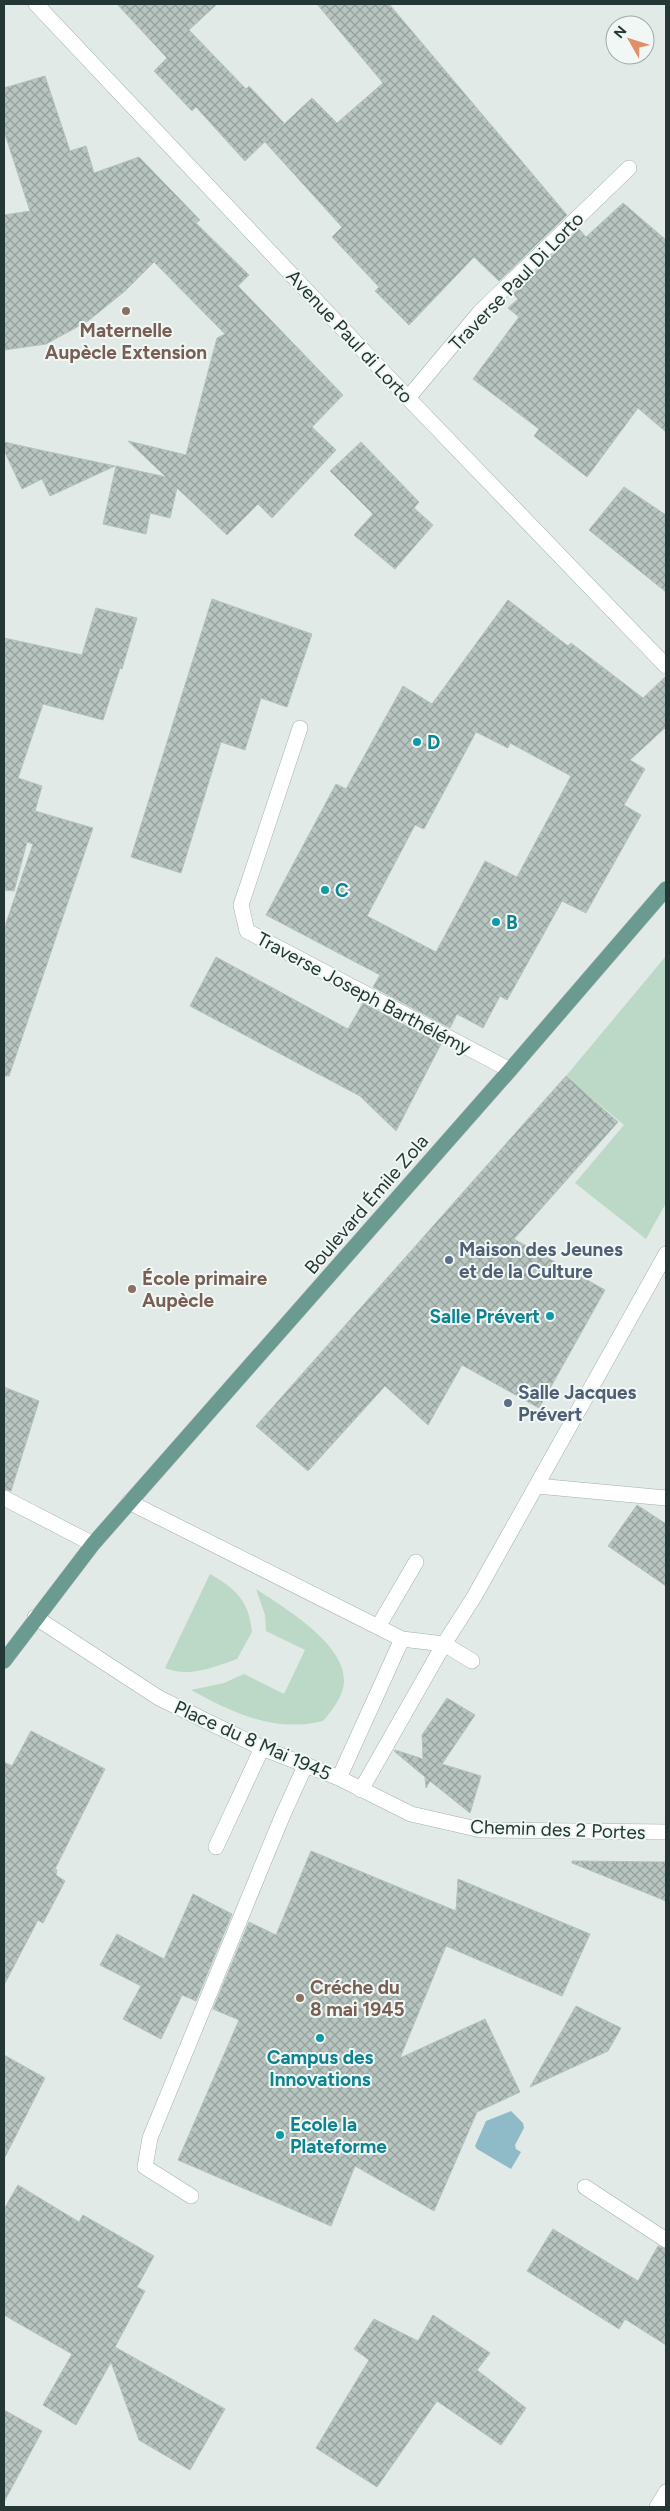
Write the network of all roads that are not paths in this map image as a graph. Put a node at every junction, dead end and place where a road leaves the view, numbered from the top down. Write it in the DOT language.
graph roads {
  1 [pos="36,4"];
  2 [pos="629,168"];
  3 [pos="408,398"];
  4 [pos="666,666"];
  5 [pos="300,728"];
  6 [pos="666,889"];
  7 [pos="510,1070"];
  8 [pos="666,1254"];
  9 [pos="537,1486"];
  10 [pos="4,1498"];
  11 [pos="666,1498"];
  12 [pos="129,1502"];
  13 [pos="93,1544"];
  14 [pos="416,1562"];
  15 [pos="35,1617"];
  16 [pos="378,1628"];
  17 [pos="402,1640"];
  18 [pos="444,1644"];
  19 [pos="4,1661"];
  20 [pos="472,1661"];
  21 [pos="262,1748"];
  22 [pos="306,1764"];
  23 [pos="339,1778"];
  24 [pos="361,1790"];
  25 [pos="666,1832"];
  26 [pos="216,1846"];
  27 [pos="585,2187"];
  28 [pos="191,2196"];
  29 [pos="666,2240"];
  30 [pos="666,2492"];
  31 [pos="657,2507"];
  1 -- 3 [label="street, Avenue Paul di Lorto"];
  2 -- 3 [label="street, Traverse Paul Di Lorto"];
  3 -- 4 [label="street, Avenue Paul di Lorto"];
  5 -- 7 [label="street, Traverse Joseph Barthélémy"];
  6 -- 7 [label="main road, Boulevard Émile Zola"];
  7 -- 12 [label="main road, Boulevard Émile Zola"];
  8 -- 9 [label="street"];
  9 -- 11 [label="street"];
  9 -- 18 [label="street"];
  10 -- 13 [label="street"];
  12 -- 13 [label="main road, Boulevard Émile Zola"];
  12 -- 16 [label="street"];
  13 -- 15 [label="main road, Boulevard Émile Zola"];
  14 -- 16 [label="street"];
  15 -- 19 [label="main road, Boulevard Émile Zola"];
  15 -- 21 [label="street, Place du 8 Mai 1945"];
  16 -- 17 [label="street"];
  17 -- 18 [label="street"];
  17 -- 23 [label="street, Place du 8 Mai 1945"];
  18 -- 20 [label="street"];
  18 -- 24 [label="street"];
  21 -- 22 [label="street, Place du 8 Mai 1945"];
  21 -- 26 [label="street"];
  22 -- 23 [label="street, Place du 8 Mai 1945"];
  22 -- 28 [label="street"];
  23 -- 24 [label="street, Chemin des 2 Portes"];
  24 -- 25 [label="street, Chemin des 2 Portes"];
  27 -- 29 [label="street"];
  30 -- 31 [label="street"];
}
